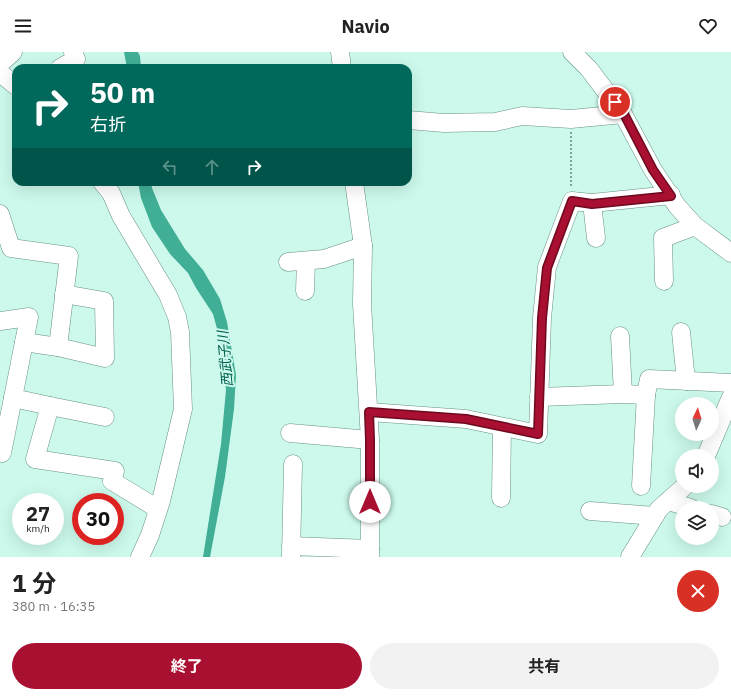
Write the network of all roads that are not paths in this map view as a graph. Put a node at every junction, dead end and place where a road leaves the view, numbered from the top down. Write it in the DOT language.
graph roads {
  1 [pos="13,52"];
  2 [pos="73,52"];
  3 [pos="340,52"];
  4 [pos="572,52"];
  5 [pos="0,64"];
  6 [pos="67,64"];
  7 [pos="342,64"];
  8 [pos="0,73"];
  9 [pos="12,83"];
  10 [pos="624,114"];
  11 [pos="412,120"];
  12 [pos="105,186"];
  13 [pos="355,186"];
  14 [pos="671,196"];
  15 [pos="592,204"];
  16 [pos="0,214"];
  17 [pos="695,226"];
  18 [pos="596,238"];
  19 [pos="363,246"];
  20 [pos="5,248"];
  21 [pos="731,254"];
  22 [pos="306,261"];
  23 [pos="288,262"];
  24 [pos="664,281"];
  25 [pos="304,291"];
  26 [pos="64,294"];
  27 [pos="0,321"];
  28 [pos="681,332"];
  29 [pos="620,336"];
  30 [pos="24,342"];
  31 [pos="58,347"];
  32 [pos="686,381"];
  33 [pos="731,383"];
  34 [pos="623,394"];
  35 [pos="646,395"];
  36 [pos="539,397"];
  37 [pos="731,397"];
  38 [pos="13,398"];
  39 [pos="50,406"];
  40 [pos="369,412"];
  41 [pos="105,417"];
  42 [pos="502,426"];
  43 [pos="290,433"];
  44 [pos="370,440"];
  45 [pos="709,449"];
  46 [pos="2,453"];
  47 [pos="293,464"];
  48 [pos="641,486"];
  49 [pos="677,493"];
  50 [pos="501,498"];
  51 [pos="668,501"];
  52 [pos="675,503"];
  53 [pos="158,509"];
  54 [pos="590,511"];
  55 [pos="655,516"];
  56 [pos="291,552"];
  57 [pos="370,553"];
  58 [pos="140,557"];
  59 [pos="630,557"];
  1 -- 5 [label="street"];
  2 -- 6 [label="street"];
  3 -- 7 [label="street"];
  4 -- 10 [label="street"];
  8 -- 9 [label="street"];
  10 -- 11 [label="street"];
  10 -- 14 [label="street"];
  12 -- 53 [label="street"];
  13 -- 19 [label="street"];
  14 -- 15 [label="street"];
  14 -- 17 [label="street"];
  15 -- 18 [label="street"];
  15 -- 36 [label="street"];
  16 -- 20 [label="street"];
  17 -- 21 [label="street"];
  17 -- 24 [label="street"];
  19 -- 22 [label="street"];
  19 -- 40 [label="street"];
  20 -- 26 [label="street"];
  22 -- 23 [label="street"];
  22 -- 25 [label="street"];
  26 -- 31 [label="street"];
  26 -- 31 [label="street"];
  27 -- 30 [label="street"];
  28 -- 32 [label="street"];
  29 -- 34 [label="street"];
  30 -- 31 [label="street"];
  30 -- 38 [label="street"];
  32 -- 33 [label="street"];
  32 -- 35 [label="street"];
  34 -- 35 [label="street"];
  34 -- 36 [label="street"];
  35 -- 48 [label="street"];
  36 -- 42 [label="street"];
  37 -- 45 [label="street"];
  38 -- 39 [label="street"];
  38 -- 46 [label="street"];
  39 -- 41 [label="street"];
  39 -- 53 [label="street"];
  40 -- 42 [label="street"];
  40 -- 44 [label="street"];
  42 -- 50 [label="street"];
  43 -- 44 [label="street"];
  44 -- 57 [label="street"];
  47 -- 56 [label="street"];
  49 -- 51 [label="street"];
  51 -- 52 [label="street"];
  51 -- 55 [label="street"];
  53 -- 58 [label="street"];
  54 -- 55 [label="street"];
  55 -- 59 [label="street"];
  56 -- 57 [label="street"];
}
